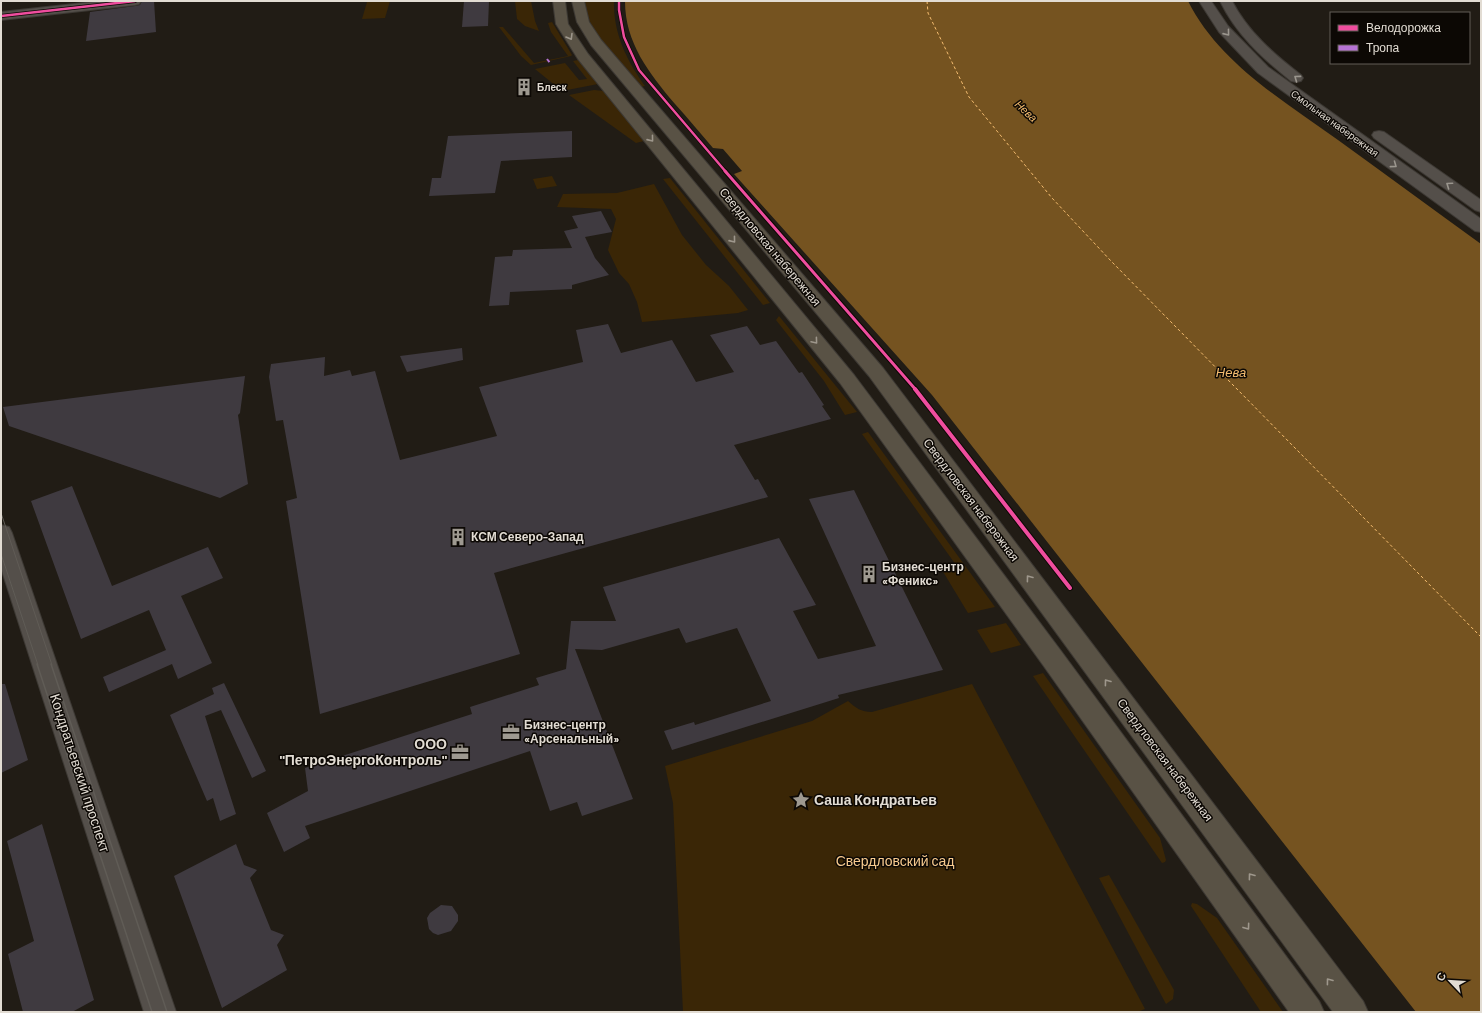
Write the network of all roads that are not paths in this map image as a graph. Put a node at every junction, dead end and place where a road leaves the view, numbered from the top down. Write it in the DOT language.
graph roads {
  1 [pos="136,1"];
  2 [pos="558,1"];
  3 [pos="578,1"];
  4 [pos="1205,1"];
  5 [pos="1226,1"];
  6 [pos="1,16"];
  7 [pos="1344,112"];
  8 [pos="1370,130"];
  9 [pos="1481,207"];
  10 [pos="1481,227"];
  11 [pos="1,533"];
  12 [pos="160,1012"];
  13 [pos="1308,1012"];
  14 [pos="1352,1012"];
  1 -- 6 [label="main road"];
  2 -- 13 [label="main road, Свердловская набережная, one-way"];
  14 -- 3 [label="main road, Свердловская набережная, one-way"];
  4 -- 10 [label="main road, Смольная набережная, one-way"];
  7 -- 5 [label="main road, Смольная набережная, one-way"];
  9 -- 8 [label="main road, Смольная набережная, one-way"];
  11 -- 12 [label="main road, Кондратьевский проспект"];
}
